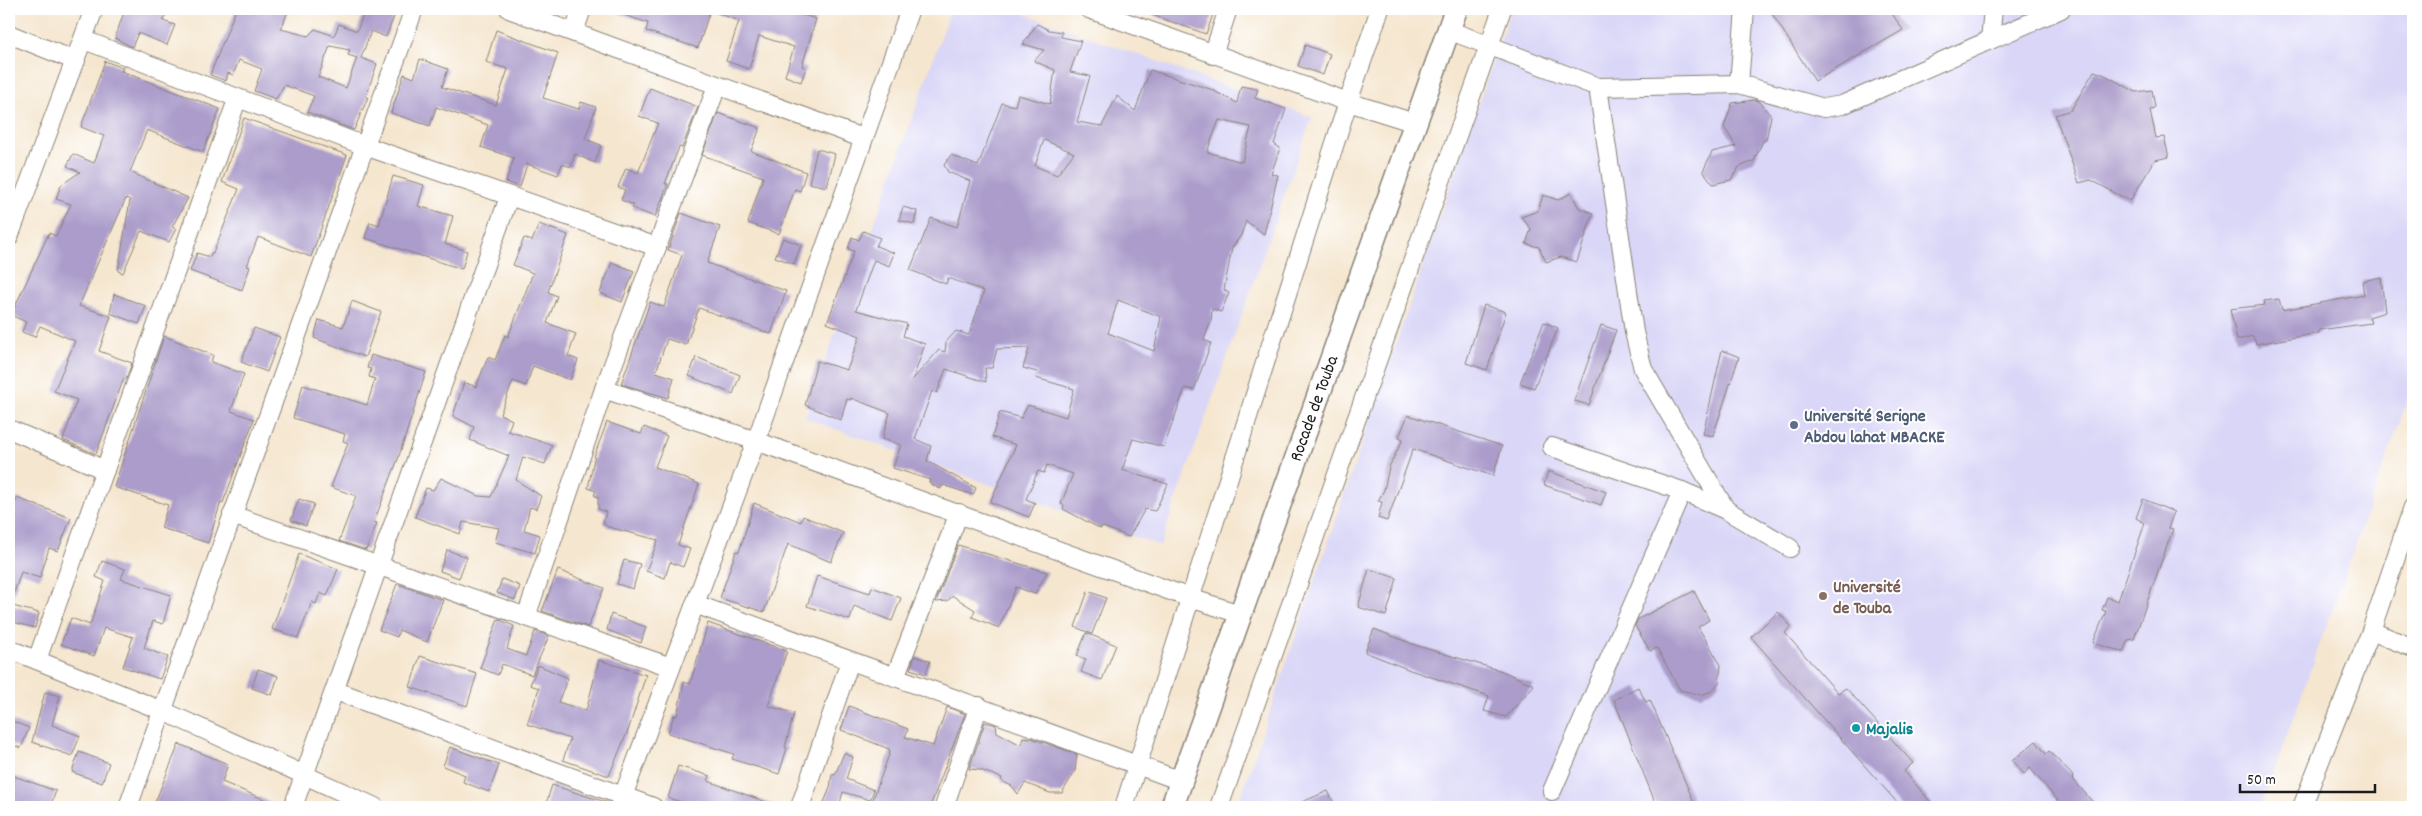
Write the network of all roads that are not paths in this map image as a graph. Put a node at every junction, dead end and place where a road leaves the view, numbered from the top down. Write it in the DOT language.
graph roads {
  1 [pos="94,9"];
  2 [pos="414,9"];
  3 [pos="509,9"];
  4 [pos="582,9"];
  5 [pos="910,9"];
  6 [pos="1089,9"];
  7 [pos="1228,9"];
  8 [pos="1380,9"];
  9 [pos="1456,9"];
  10 [pos="1502,9"];
  11 [pos="1745,9"];
  12 [pos="1993,9"];
  13 [pos="2061,9"];
  14 [pos="1448,30"];
  15 [pos="574,32"];
  16 [pos="9,34"];
  17 [pos="84,40"];
  18 [pos="1990,40"];
  19 [pos="1489,46"];
  20 [pos="1213,55"];
  21 [pos="76,60"];
  22 [pos="1739,84"];
  23 [pos="717,86"];
  24 [pos="1598,88"];
  25 [pos="237,100"];
  26 [pos="1348,102"];
  27 [pos="1415,124"];
  28 [pos="862,138"];
  29 [pos="365,146"];
  30 [pos="509,197"];
  31 [pos="9,237"];
  32 [pos="657,247"];
  33 [pos="604,389"];
  34 [pos="9,429"];
  35 [pos="756,441"];
  36 [pos="1552,447"];
  37 [pos="105,470"];
  38 [pos="1682,491"];
  39 [pos="2413,507"];
  40 [pos="1726,510"];
  41 [pos="959,513"];
  42 [pos="232,515"];
  43 [pos="1790,548"];
  44 [pos="380,565"];
  45 [pos="1190,598"];
  46 [pos="695,604"];
  47 [pos="1240,614"];
  48 [pos="526,617"];
  49 [pos="2371,631"];
  50 [pos="2413,648"];
  51 [pos="9,649"];
  52 [pos="37,660"];
  53 [pos="850,661"];
  54 [pos="671,666"];
  55 [pos="896,676"];
  56 [pos="336,692"];
  57 [pos="979,706"];
  58 [pos="163,711"];
  59 [pos="1139,764"];
  60 [pos="305,774"];
  61 [pos="1181,781"];
  62 [pos="1552,791"];
  63 [pos="621,802"];
  64 [pos="128,807"];
  65 [pos="293,807"];
  66 [pos="375,807"];
  67 [pos="653,807"];
  68 [pos="800,807"];
  69 [pos="944,807"];
  70 [pos="1124,807"];
  71 [pos="1172,807"];
  72 [pos="1219,807"];
  73 [pos="2302,807"];
  1 -- 17 [label="street"];
  2 -- 29 [label="street"];
  3 -- 15 [label="street"];
  4 -- 15 [label="street"];
  5 -- 28 [label="street"];
  6 -- 20 [label="street"];
  7 -- 20 [label="street"];
  8 -- 26 [label="street"];
  9 -- 14 [label="main road, Rocade de Touba"];
  10 -- 19 [label="street"];
  11 -- 22 [label="street"];
  12 -- 18 [label="street"];
  13 -- 18 [label="street"];
  14 -- 19 [label="street"];
  14 -- 27 [label="main road, Rocade de Touba"];
  15 -- 23 [label="street"];
  16 -- 21 [label="street"];
  17 -- 21 [label="street"];
  17 -- 25 [label="street"];
  18 -- 22 [label="street"];
  19 -- 24 [label="street"];
  19 -- 72 [label="street"];
  20 -- 26 [label="street"];
  21 -- 31 [label="street"];
  22 -- 24 [label="street"];
  23 -- 28 [label="street"];
  23 -- 32 [label="street"];
  24 -- 40 [label="street"];
  25 -- 29 [label="street"];
  25 -- 37 [label="street"];
  26 -- 27 [label="street"];
  26 -- 45 [label="street"];
  27 -- 47 [label="main road, Rocade de Touba"];
  28 -- 35 [label="street"];
  29 -- 30 [label="street"];
  29 -- 42 [label="street"];
  30 -- 32 [label="street"];
  30 -- 44 [label="street"];
  32 -- 33 [label="street"];
  33 -- 35 [label="street"];
  33 -- 48 [label="street"];
  34 -- 37 [label="street"];
  35 -- 41 [label="street"];
  35 -- 46 [label="street"];
  36 -- 38 [label="street"];
  37 -- 52 [label="street"];
  38 -- 40 [label="street"];
  38 -- 62 [label="street"];
  39 -- 49 [label="street"];
  40 -- 43 [label="street"];
  41 -- 45 [label="street"];
  41 -- 55 [label="street"];
  42 -- 44 [label="street"];
  42 -- 58 [label="street"];
  44 -- 48 [label="street"];
  44 -- 56 [label="street"];
  45 -- 47 [label="street"];
  45 -- 59 [label="street"];
  46 -- 53 [label="street"];
  46 -- 54 [label="street"];
  47 -- 61 [label="main road, Rocade de Touba"];
  48 -- 54 [label="street"];
  49 -- 50 [label="street"];
  49 -- 73 [label="street"];
  51 -- 52 [label="street"];
  52 -- 58 [label="street"];
  53 -- 55 [label="street"];
  53 -- 68 [label="street"];
  54 -- 63 [label="street"];
  55 -- 57 [label="street"];
  56 -- 60 [label="street"];
  56 -- 63 [label="street"];
  57 -- 59 [label="street"];
  57 -- 69 [label="street"];
  58 -- 60 [label="street"];
  58 -- 64 [label="street"];
  59 -- 61 [label="street"];
  59 -- 70 [label="street"];
  60 -- 65 [label="street"];
  60 -- 66 [label="street"];
  61 -- 71 [label="main road, Rocade de Touba"];
  63 -- 67 [label="street"];
}
